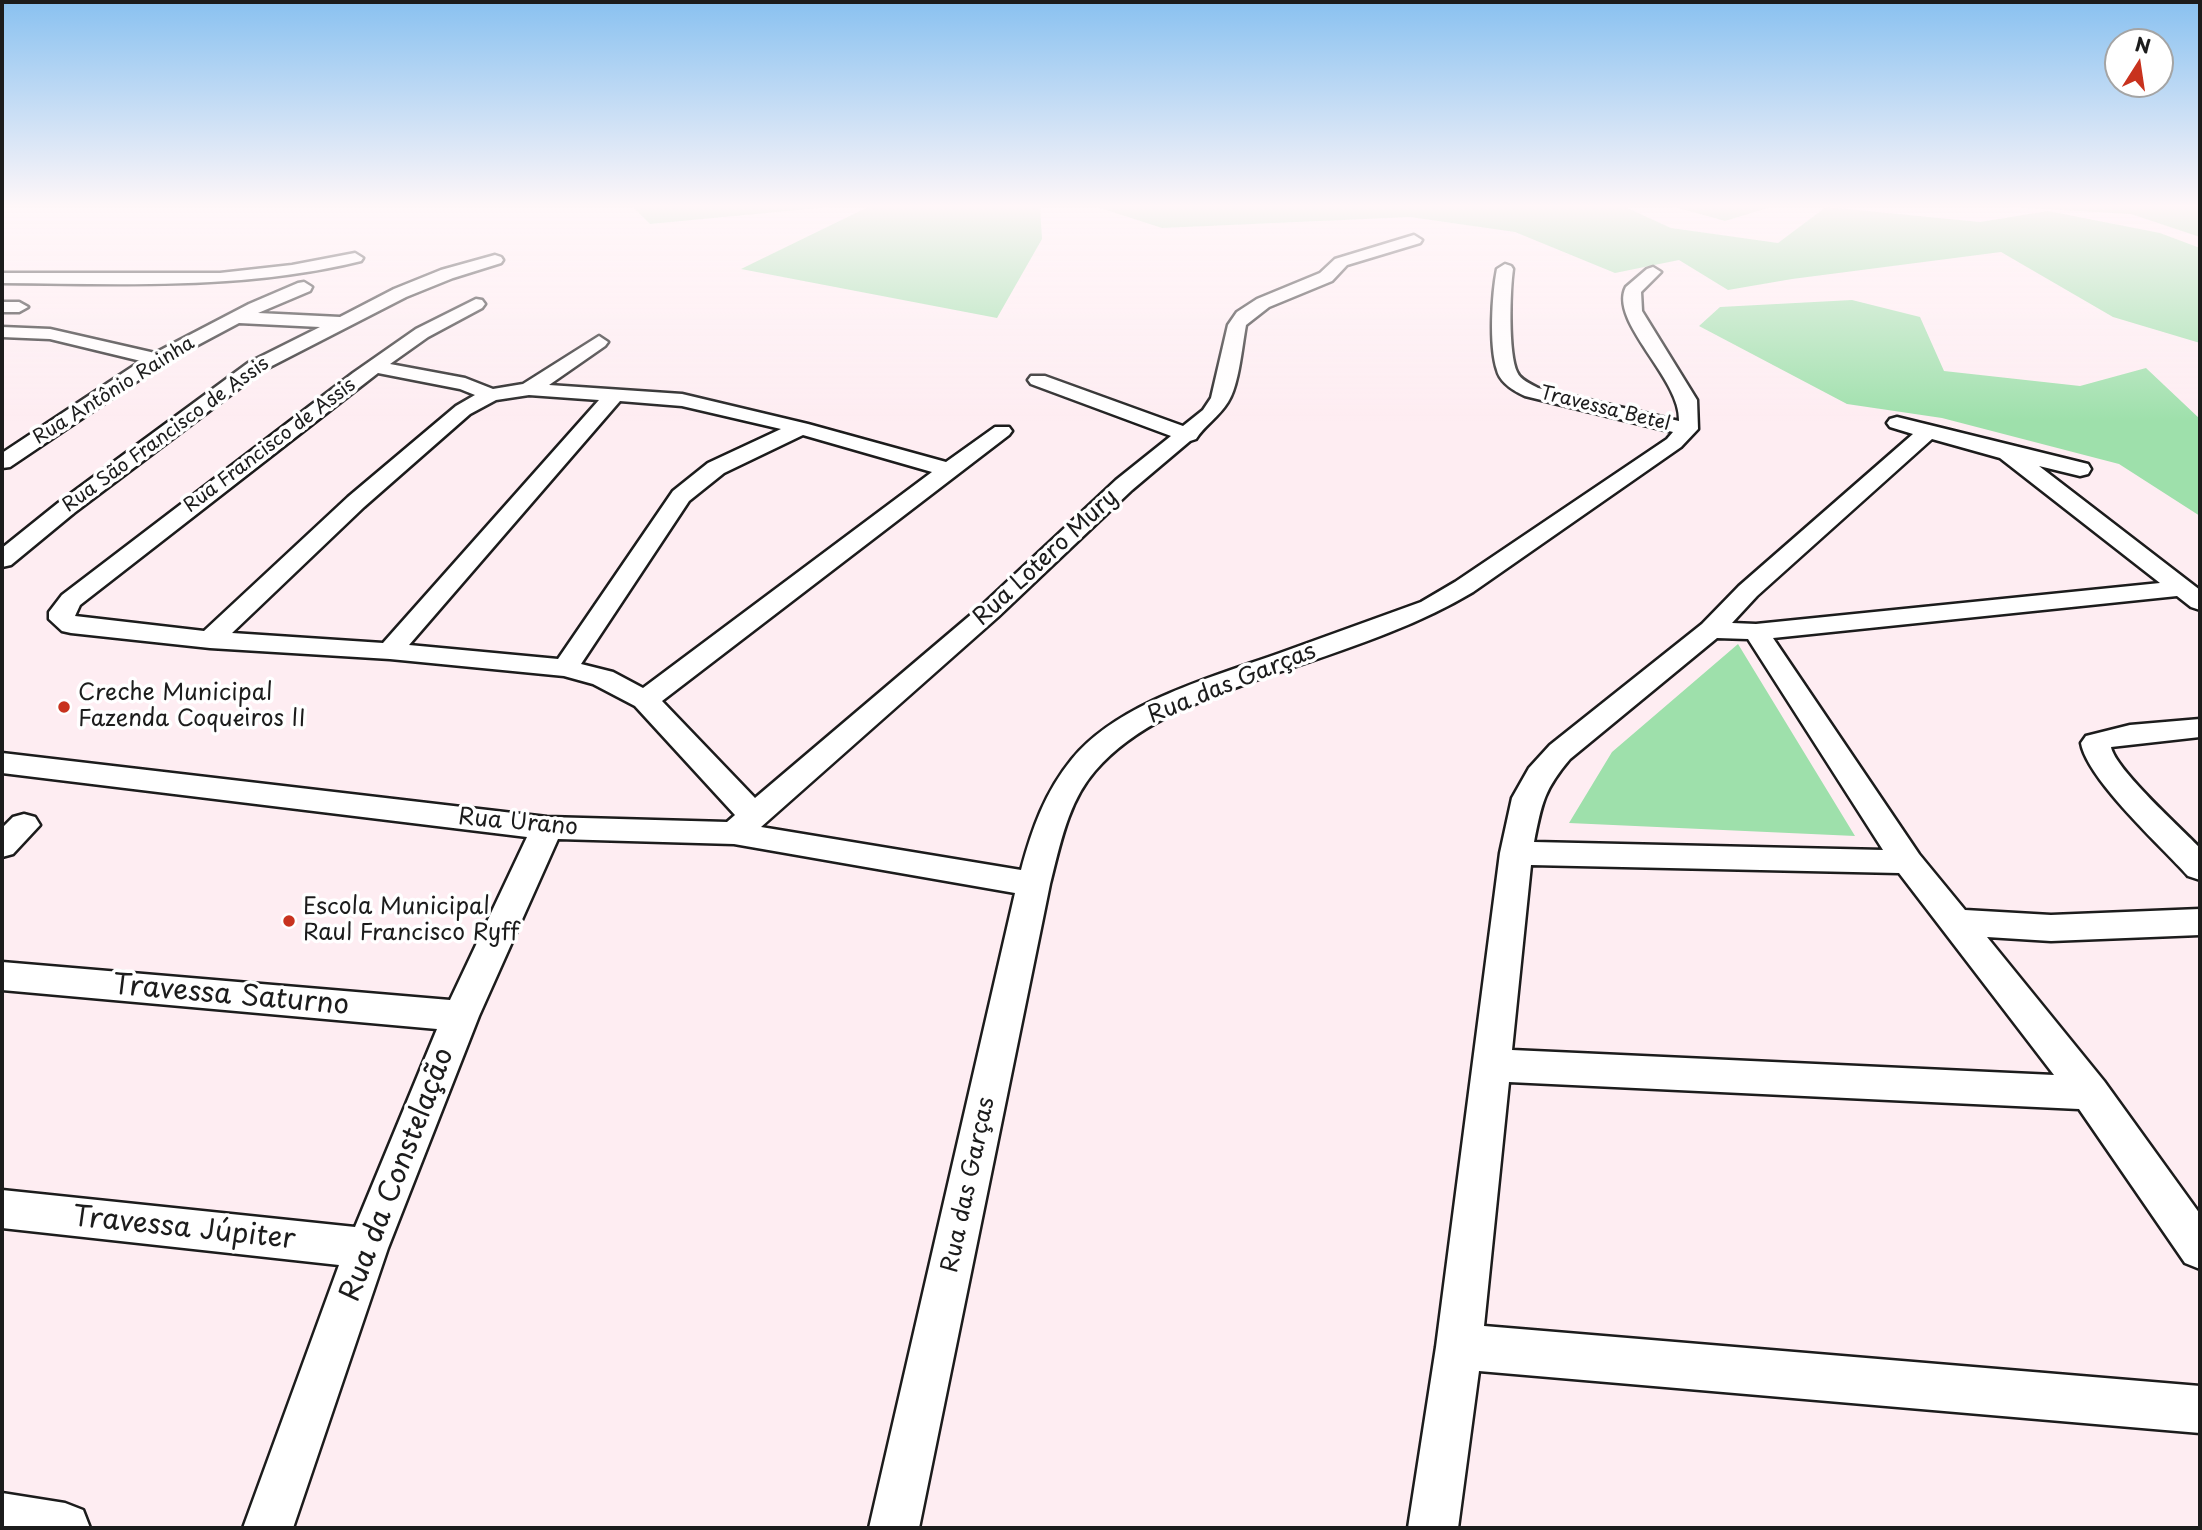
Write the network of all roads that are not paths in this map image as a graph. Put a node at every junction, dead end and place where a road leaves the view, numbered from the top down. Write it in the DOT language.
graph roads {
  1 [pos="438,278"];
  2 [pos="1323,278"];
  3 [pos="1503,278"];
  4 [pos="1646,278"];
  5 [pos="304,287"];
  6 [pos="476,304"];
  7 [pos="236,317"];
  8 [pos="345,322"];
  9 [pos="2,332"];
  10 [pos="598,342"];
  11 [pos="158,359"];
  12 [pos="374,367"];
  13 [pos="1038,380"];
  14 [pos="529,389"];
  15 [pos="491,394"];
  16 [pos="614,396"];
  17 [pos="1897,423"];
  18 [pos="801,428"];
  19 [pos="1688,429"];
  20 [pos="1002,431"];
  21 [pos="1928,432"];
  22 [pos="1189,435"];
  23 [pos="2008,453"];
  24 [pos="2,463"];
  25 [pos="2080,469"];
  26 [pos="949,470"];
  27 [pos="2,561"];
  28 [pos="2191,595"];
  29 [pos="1710,630"];
  30 [pos="1756,632"];
  31 [pos="210,640"];
  32 [pos="390,651"];
  33 [pos="565,668"];
  34 [pos="645,700"];
  35 [pos="2200,728"];
  36 [pos="2,763"];
  37 [pos="744,825"];
  38 [pos="547,828"];
  39 [pos="1516,853"];
  40 [pos="1908,862"];
  41 [pos="2200,868"];
  42 [pos="1034,884"];
  43 [pos="1954,922"];
  44 [pos="2200,922"];
  45 [pos="2,976"];
  46 [pos="461,1016"];
  47 [pos="1493,1065"];
  48 [pos="2090,1093"];
  49 [pos="2,1209"];
  50 [pos="367,1248"];
  51 [pos="2200,1249"];
  52 [pos="1459,1347"];
  53 [pos="2200,1410"];
  54 [pos="2,1518"];
  55 [pos="65,1528"];
  56 [pos="268,1528"];
  57 [pos="894,1528"];
  58 [pos="1433,1528"];
  1 -- 8 [label="street, Rua São Francisco de Assis"];
  2 -- 22 [label="street, Rua Lotero Mury"];
  3 -- 19 [label="street, Travessa Betel"];
  4 -- 19 [label="street"];
  5 -- 7 [label="street, Rua Antônio Rainha"];
  6 -- 12 [label="street, Rua Francisco de Assis"];
  7 -- 8 [label="street"];
  7 -- 11 [label="street, Rua Antônio Rainha"];
  8 -- 27 [label="street, Rua São Francisco de Assis"];
  9 -- 11 [label="street"];
  10 -- 14 [label="street"];
  11 -- 24 [label="street, Rua Antônio Rainha"];
  12 -- 15 [label="street"];
  12 -- 31 [label="street, Rua Francisco de Assis"];
  13 -- 22 [label="street"];
  14 -- 15 [label="street"];
  14 -- 16 [label="street"];
  15 -- 31 [label="street"];
  16 -- 18 [label="street"];
  16 -- 32 [label="street"];
  17 -- 21 [label="street"];
  18 -- 26 [label="street"];
  18 -- 33 [label="street"];
  19 -- 42 [label="street, Rua das Garças"];
  20 -- 26 [label="street"];
  21 -- 23 [label="street"];
  21 -- 29 [label="street"];
  22 -- 37 [label="street, Rua Lotero Mury"];
  23 -- 25 [label="street"];
  23 -- 28 [label="street"];
  26 -- 34 [label="street"];
  28 -- 30 [label="street"];
  29 -- 30 [label="street"];
  29 -- 39 [label="street"];
  30 -- 40 [label="street"];
  31 -- 32 [label="street"];
  32 -- 33 [label="street"];
  33 -- 34 [label="street"];
  34 -- 37 [label="street"];
  35 -- 41 [label="street"];
  36 -- 38 [label="street, Rua Urano"];
  37 -- 38 [label="street, Rua Urano"];
  37 -- 42 [label="street, Rua Urano"];
  38 -- 46 [label="street, Rua da Constelação"];
  39 -- 40 [label="street"];
  39 -- 47 [label="street"];
  40 -- 43 [label="street"];
  42 -- 57 [label="street, Rua das Garças"];
  43 -- 44 [label="street"];
  43 -- 48 [label="street"];
  45 -- 46 [label="street, Travessa Saturno"];
  46 -- 50 [label="street, Rua da Constelação"];
  47 -- 48 [label="street"];
  47 -- 52 [label="street"];
  48 -- 51 [label="street"];
  49 -- 50 [label="street, Travessa Júpiter"];
  50 -- 56 [label="street, Rua da Constelação"];
  52 -- 53 [label="street"];
  52 -- 58 [label="street"];
  54 -- 55 [label="street"];
}
